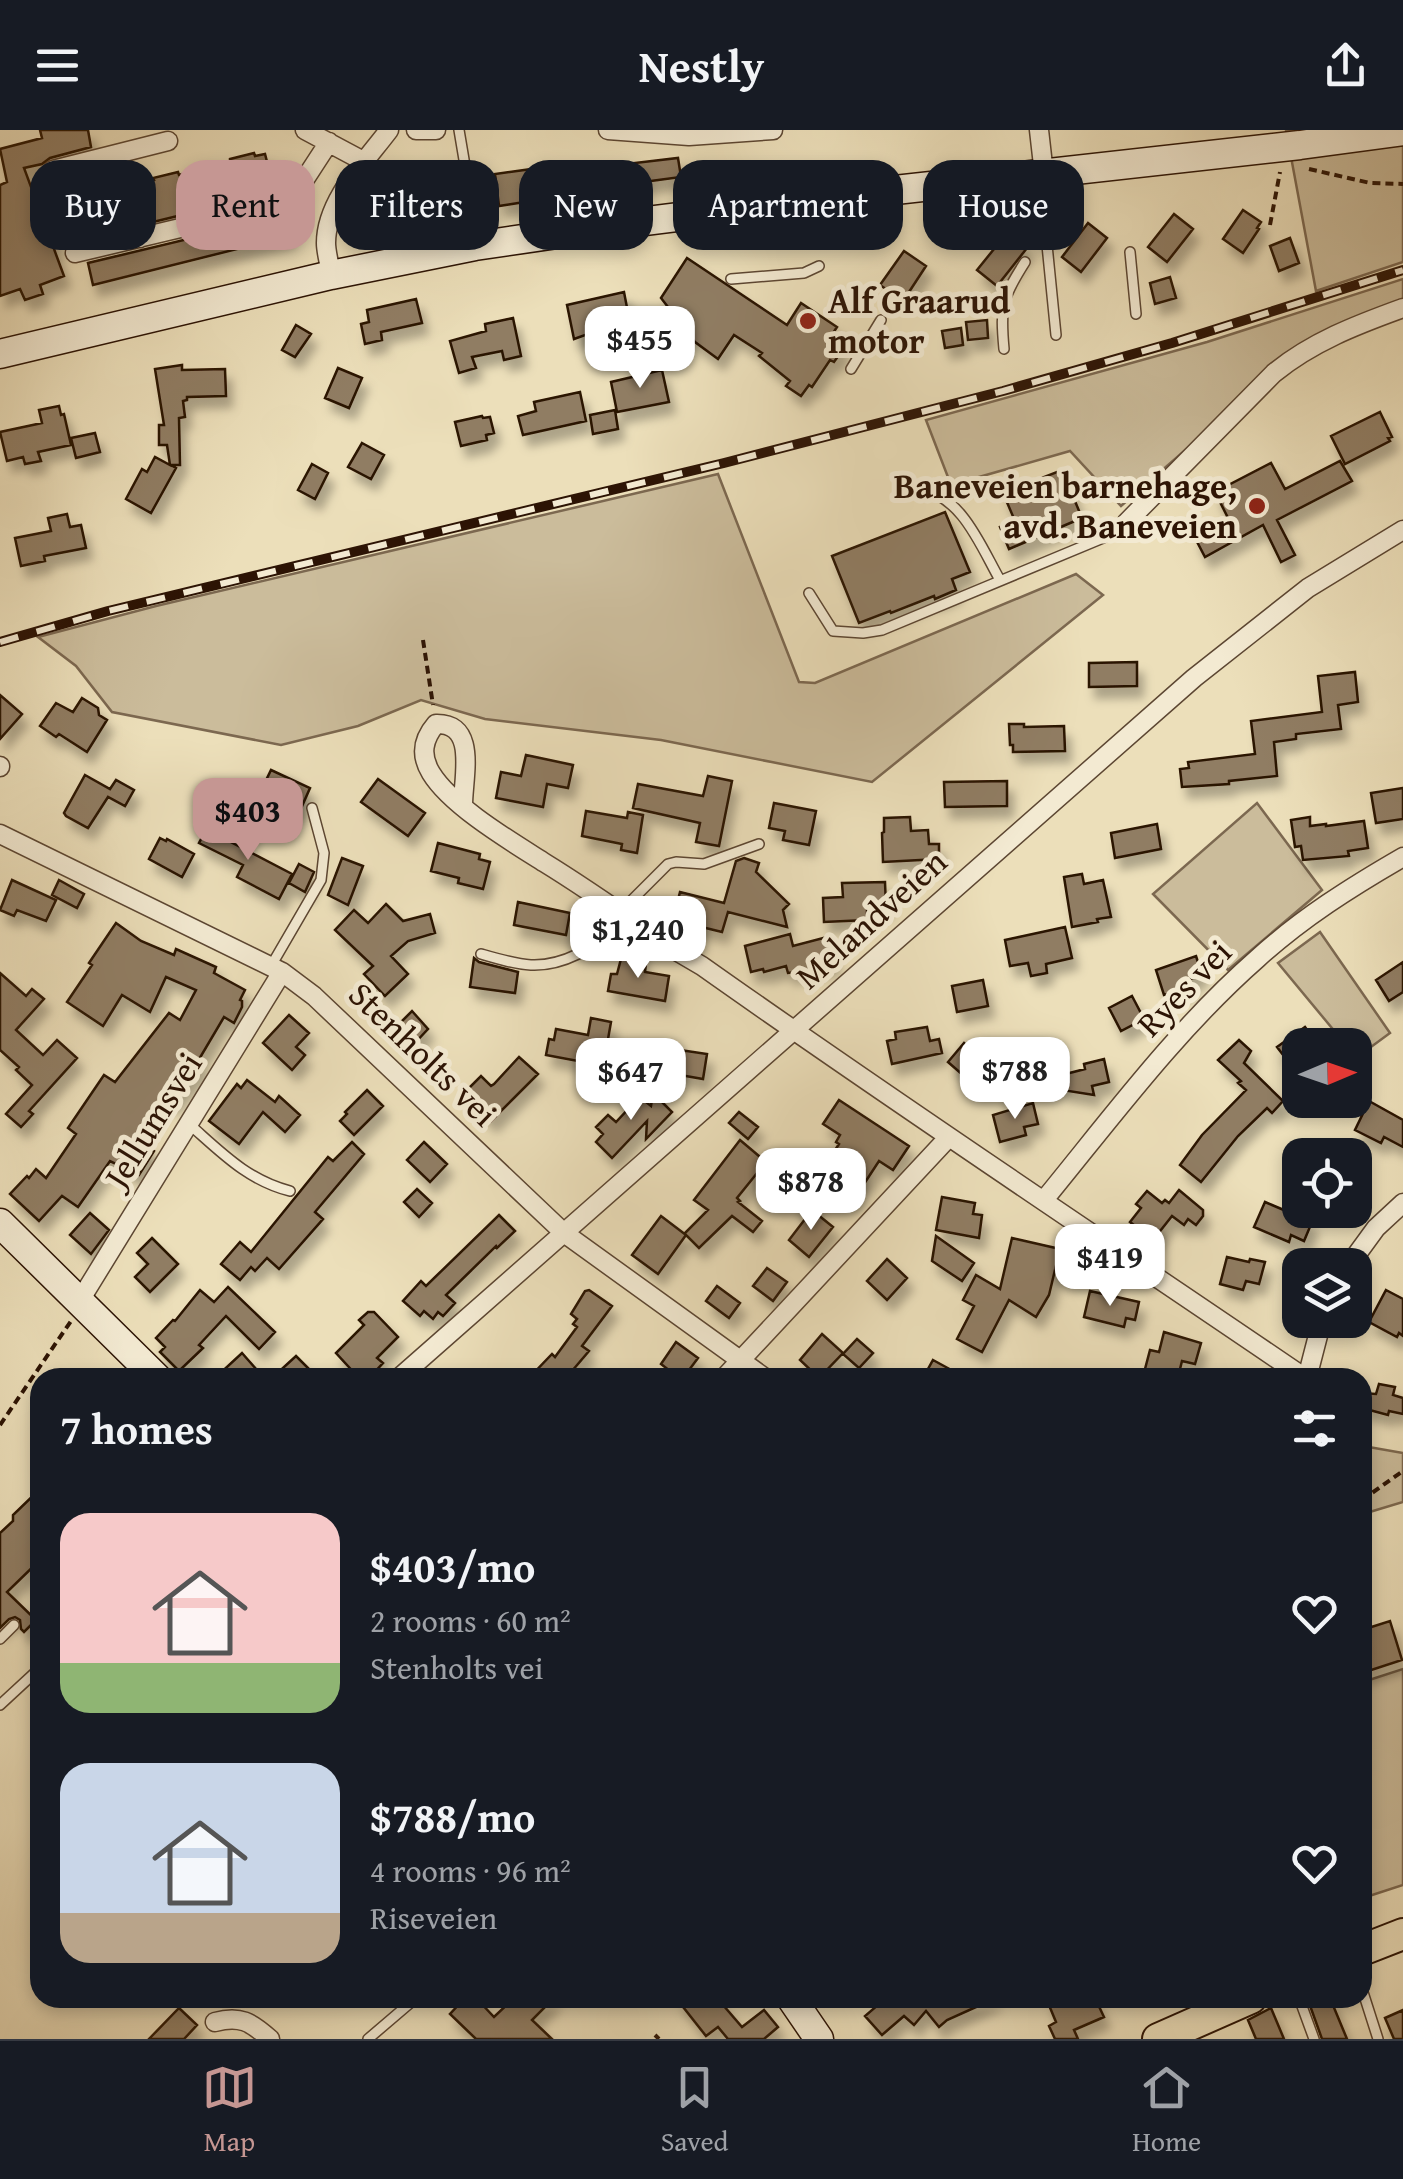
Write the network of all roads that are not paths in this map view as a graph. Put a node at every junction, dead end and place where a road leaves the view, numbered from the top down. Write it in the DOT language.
graph roads {
  1 [pos="305,130"];
  2 [pos="389,130"];
  3 [pos="416,130"];
  4 [pos="436,130"];
  5 [pos="459,130"];
  6 [pos="608,130"];
  7 [pos="774,130"];
  8 [pos="1039,130"];
  9 [pos="1403,131"];
  10 [pos="168,141"];
  11 [pos="328,142"];
  12 [pos="1270,150"];
  13 [pos="118,154"];
  14 [pos="93,160"];
  15 [pos="120,160"];
  16 [pos="361,160"];
  17 [pos="366,160"];
  18 [pos="464,160"];
  19 [pos="1042,160"];
  20 [pos="1084,170"];
  21 [pos="923,188"];
  22 [pos="335,208"];
  23 [pos="156,234"];
  24 [pos="91,250"];
  25 [pos="1047,250"];
  26 [pos="1130,252"];
  27 [pos="75,254"];
  28 [pos="1025,262"];
  29 [pos="819,266"];
  30 [pos="331,275"];
  31 [pos="731,279"];
  32 [pos="1403,308"];
  33 [pos="1136,314"];
  34 [pos="882,320"];
  35 [pos="1056,335"];
  36 [pos="1004,348"];
  37 [pos="0,354"];
  38 [pos="851,369"];
  39 [pos="919,489"];
  40 [pos="1126,523"];
  41 [pos="1403,530"];
  42 [pos="1000,580"];
  43 [pos="808,593"];
  44 [pos="463,805"];
  45 [pos="312,808"];
  46 [pos="0,834"];
  47 [pos="759,844"];
  48 [pos="1403,857"];
  49 [pos="619,912"];
  50 [pos="481,954"];
  51 [pos="277,969"];
  52 [pos="794,1031"];
  53 [pos="189,1124"];
  54 [pos="948,1138"];
  55 [pos="290,1191"];
  56 [pos="1044,1200"];
  57 [pos="1403,1203"];
  58 [pos="0,1223"];
  59 [pos="564,1233"];
  60 [pos="1362,1248"];
  61 [pos="80,1303"];
  62 [pos="1317,1338"];
  63 [pos="740,1360"];
  64 [pos="147,1368"];
  65 [pos="410,1368"];
  66 [pos="733,1368"];
  67 [pos="751,1368"];
  68 [pos="1291,1368"];
  69 [pos="1309,1368"];
  70 [pos="14,1626"];
  71 [pos="0,1639"];
  72 [pos="30,1677"];
  73 [pos="0,1705"];
  74 [pos="1403,1934"];
  75 [pos="1372,1946"];
  76 [pos="404,2008"];
  77 [pos="798,2008"];
  78 [pos="1228,2008"];
  79 [pos="1303,2008"];
  80 [pos="1368,2008"];
  81 [pos="214,2022"];
  82 [pos="270,2039"];
  83 [pos="368,2039"];
  84 [pos="819,2039"];
  85 [pos="1158,2039"];
  86 [pos="1314,2039"];
  87 [pos="1378,2039"];
  1 -- 11 [label="street"];
  2 -- 17 [label="street"];
  3 -- 4 [label="street"];
  5 -- 18 [label="lane"];
  6 -- 7 [label="street"];
  8 -- 19 [label="street"];
  9 -- 12 [label="main road"];
  10 -- 13 [label="street"];
  11 -- 16 [label="street"];
  11 -- 23 [label="street"];
  12 -- 20 [label="main road"];
  13 -- 14 [label="street"];
  13 -- 15 [label="street"];
  21 -- 30 [label="main road"];
  22 -- 30 [label="street"];
  24 -- 27 [label="street"];
  25 -- 35 [label="lane"];
  26 -- 33 [label="lane"];
  28 -- 36 [label="lane"];
  29 -- 31 [label="lane"];
  30 -- 37 [label="main road"];
  32 -- 40 [label="street"];
  34 -- 38 [label="lane"];
  39 -- 42 [label="lane"];
  40 -- 42 [label="lane"];
  41 -- 52 [label="street, Melandveien"];
  42 -- 43 [label="lane"];
  44 -- 44 [label="street"];
  44 -- 49 [label="street"];
  45 -- 51 [label="lane"];
  46 -- 51 [label="street, Stenholts vei"];
  47 -- 49 [label="lane"];
  48 -- 56 [label="street, Ryes vei"];
  49 -- 50 [label="lane"];
  49 -- 52 [label="street"];
  51 -- 53 [label="street, Jellumsvei"];
  51 -- 59 [label="street, Stenholts vei"];
  52 -- 54 [label="street"];
  52 -- 59 [label="street, Melandveien"];
  53 -- 55 [label="lane"];
  53 -- 61 [label="street, Jellumsvei"];
  54 -- 56 [label="street"];
  54 -- 63 [label="street"];
  56 -- 68 [label="street"];
  57 -- 60 [label="street"];
  58 -- 61 [label="main road"];
  59 -- 63 [label="street, Stenholts vei"];
  59 -- 65 [label="street, Melandveien"];
  61 -- 64 [label="main road"];
  62 -- 69 [label="street"];
  63 -- 66 [label="street"];
  63 -- 67 [label="street, Stenholts vei"];
  70 -- 71 [label="lane"];
  72 -- 73 [label="lane"];
  74 -- 75 [label="main road"];
  76 -- 83 [label="lane"];
  77 -- 84 [label="main road"];
  78 -- 85 [label="main road"];
  79 -- 86 [label="lane"];
  80 -- 87 [label="lane"];
  81 -- 82 [label="street"];
}
